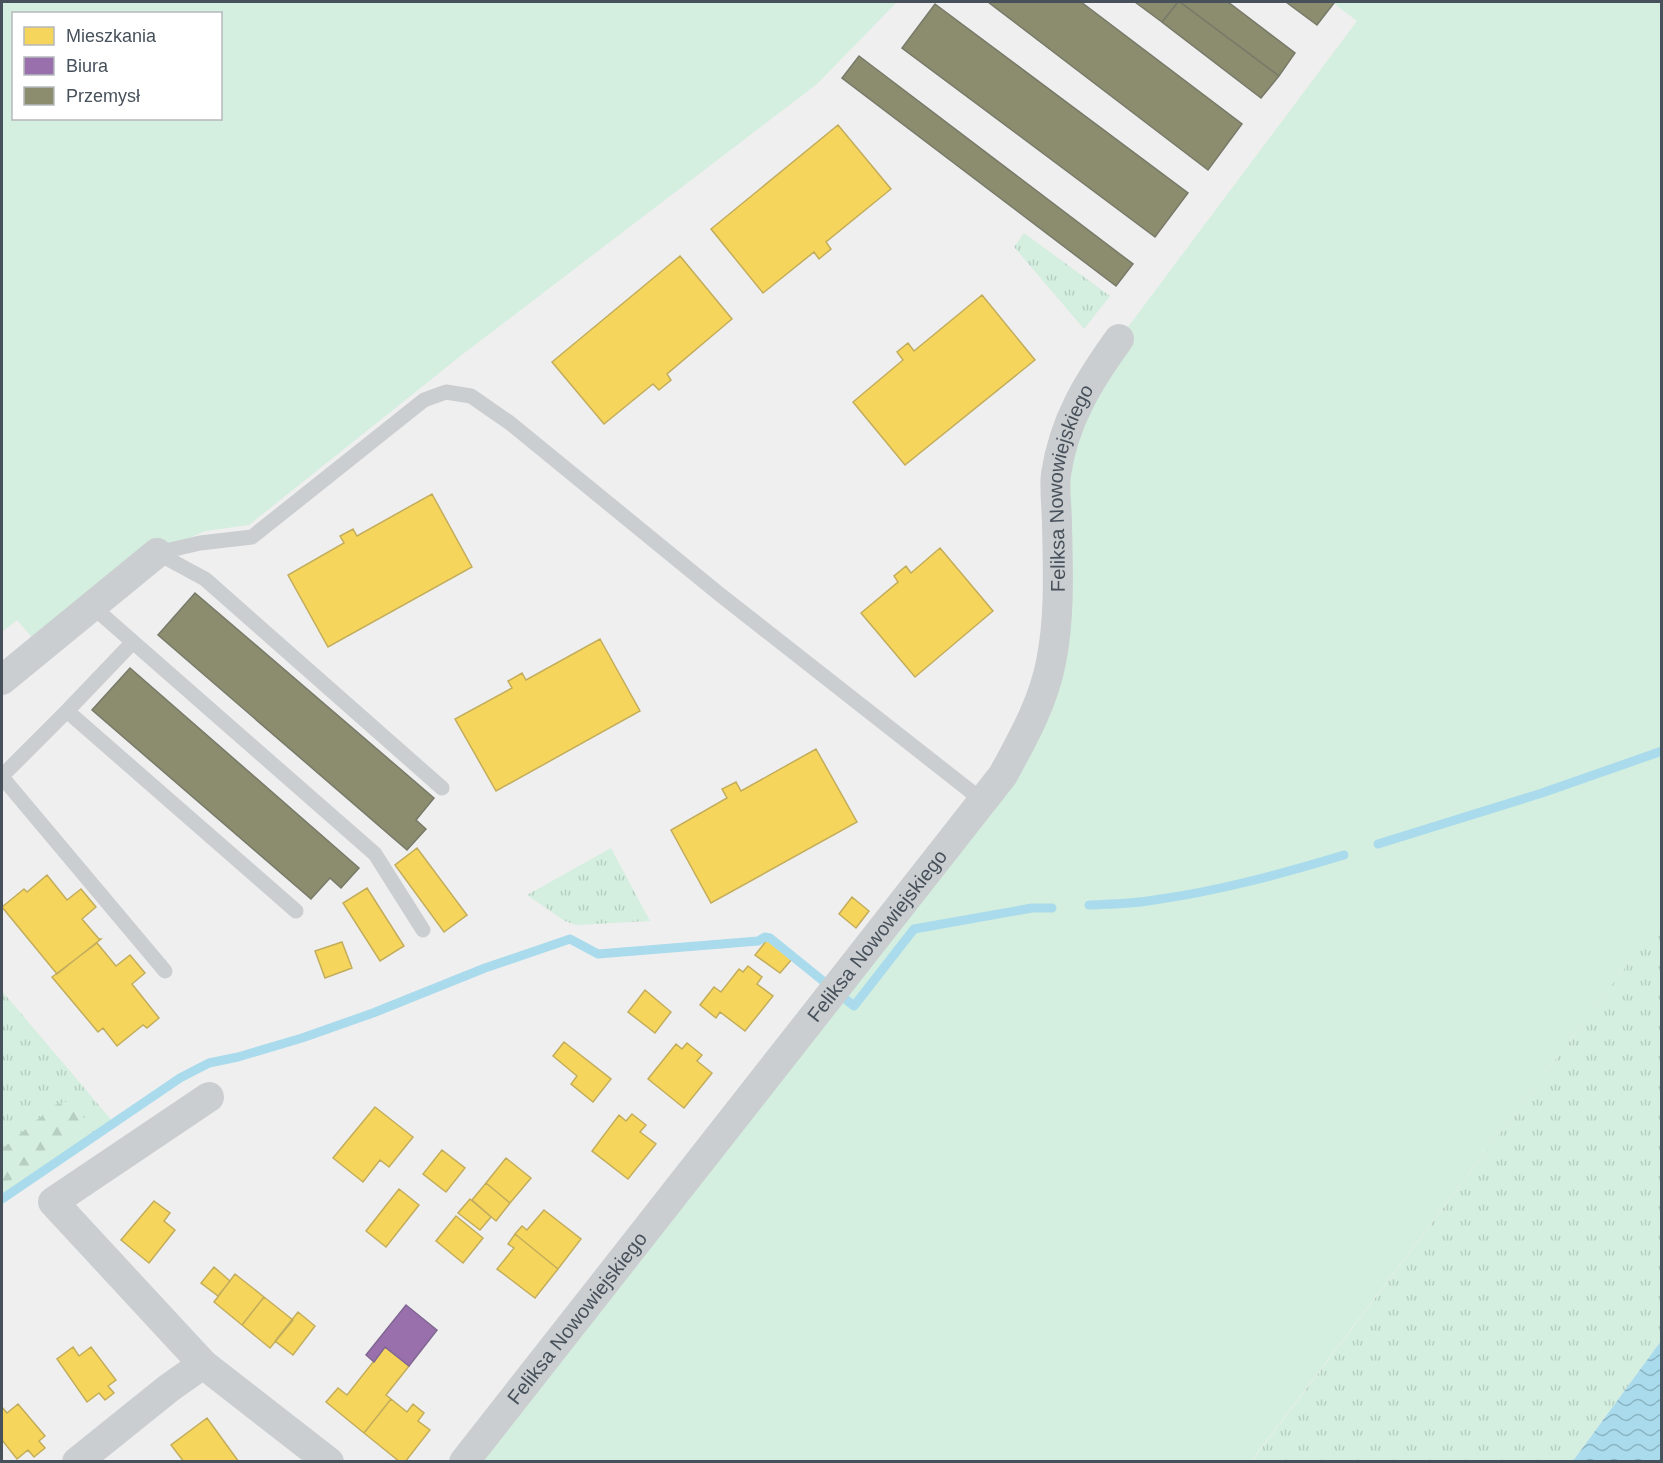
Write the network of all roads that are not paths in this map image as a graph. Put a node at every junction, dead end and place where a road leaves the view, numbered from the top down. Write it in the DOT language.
graph roads {
  1 [pos="1119,339"];
  2 [pos="157,553"];
  3 [pos="93,606"];
  4 [pos="133,642"];
  5 [pos="2,680"];
  6 [pos="67,711"];
  7 [pos="2,776"];
  8 [pos="442,788"];
  9 [pos="983,801"];
  10 [pos="296,911"];
  11 [pos="423,930"];
  12 [pos="165,971"];
  13 [pos="209,1097"];
  14 [pos="203,1364"];
  15 [pos="76,1461"];
  16 [pos="329,1461"];
  17 [pos="464,1461"];
  1 -- 9 [label="street, Feliksa Nowowiejskiego"];
  2 -- 3 [label="street"];
  2 -- 8 [label="lane"];
  2 -- 9 [label="lane"];
  3 -- 4 [label="lane"];
  3 -- 5 [label="street"];
  4 -- 6 [label="lane"];
  4 -- 11 [label="lane"];
  6 -- 7 [label="lane"];
  6 -- 10 [label="lane"];
  7 -- 12 [label="lane"];
  9 -- 17 [label="street, Feliksa Nowowiejskiego"];
  13 -- 14 [label="street"];
  14 -- 15 [label="street"];
  14 -- 16 [label="street"];
}
